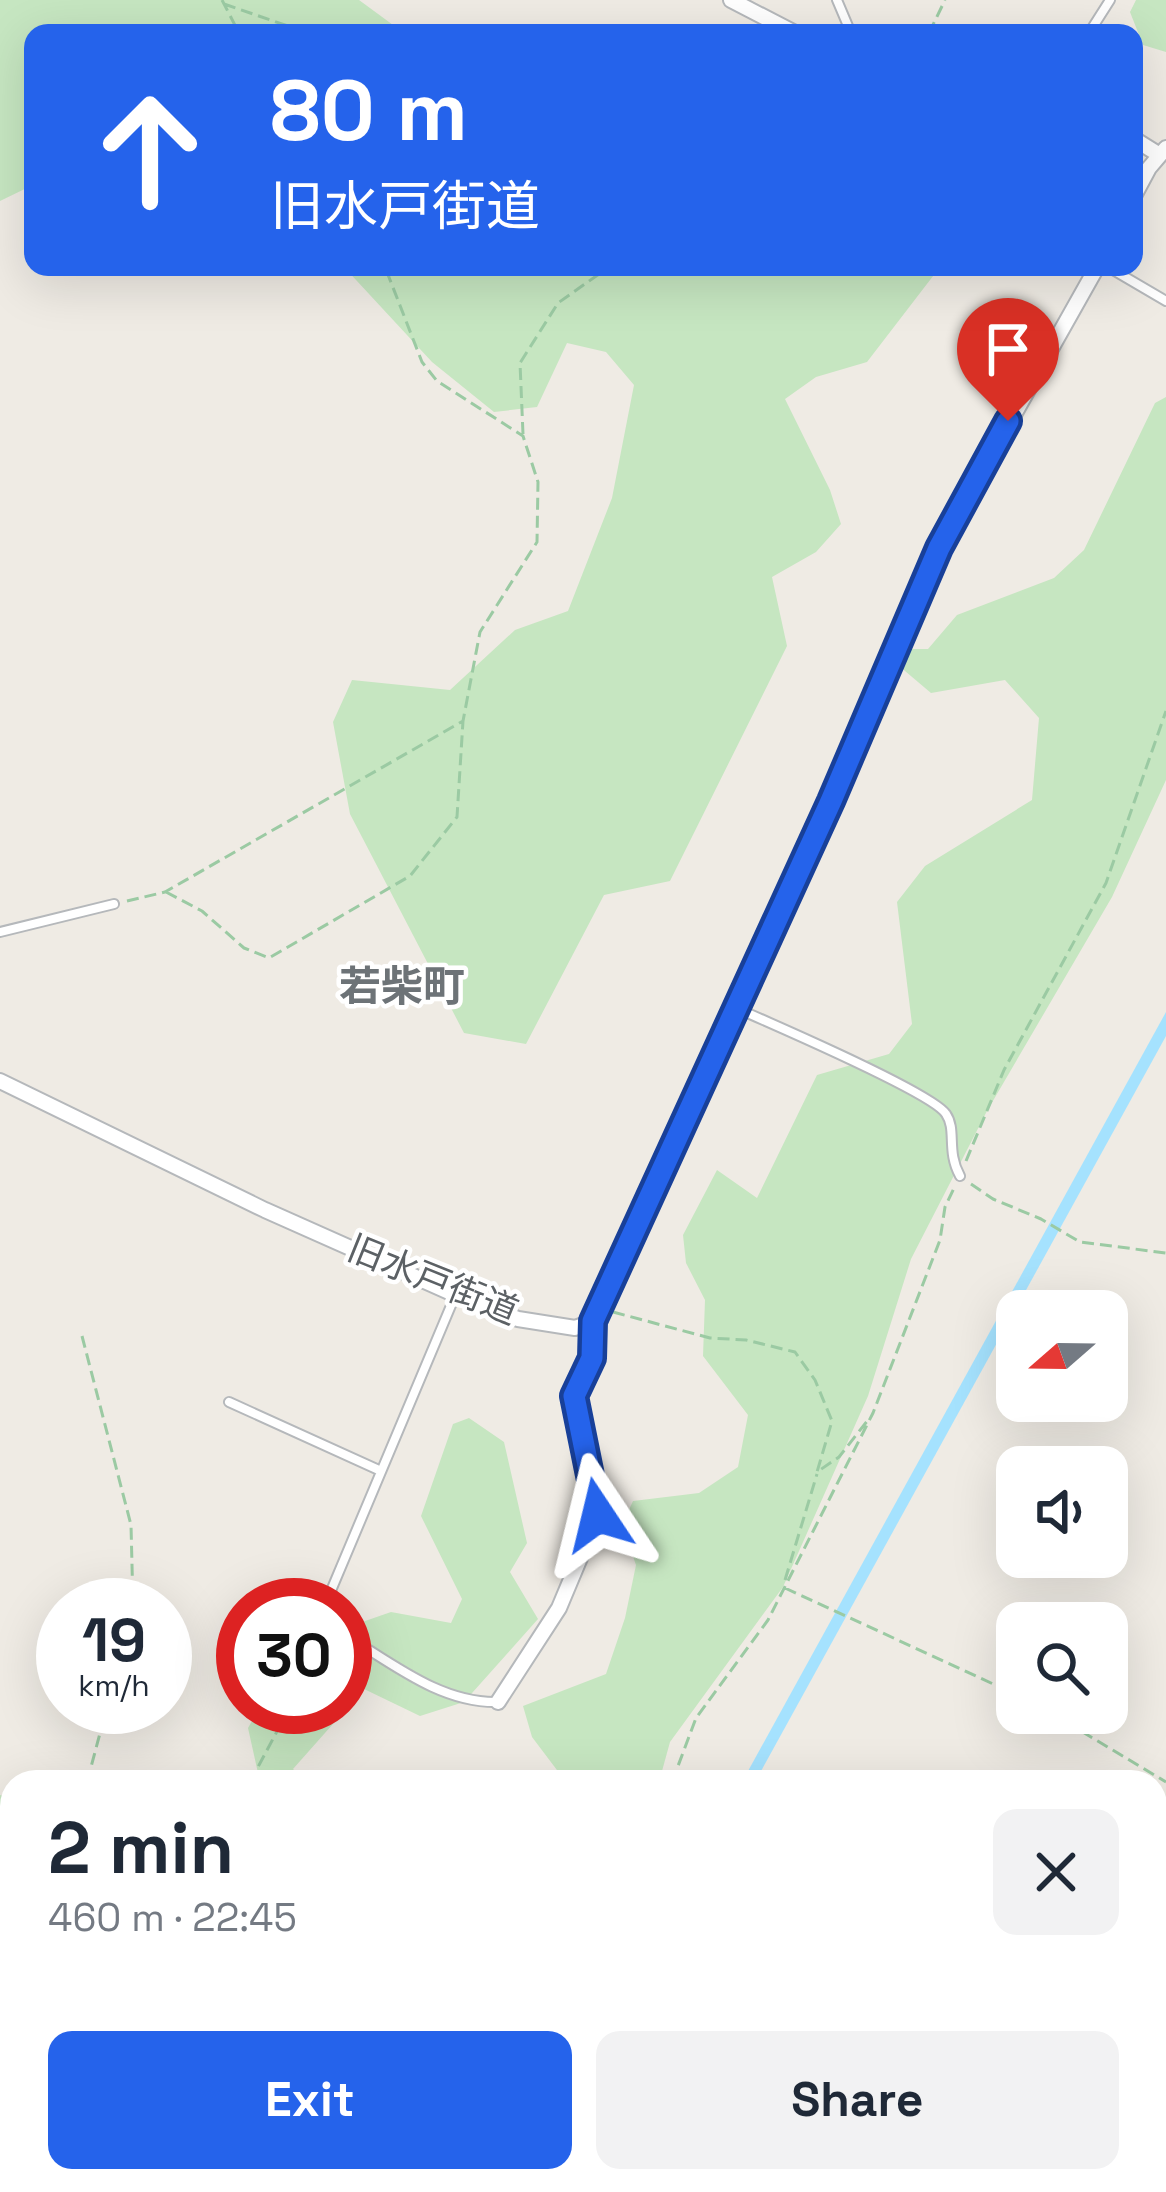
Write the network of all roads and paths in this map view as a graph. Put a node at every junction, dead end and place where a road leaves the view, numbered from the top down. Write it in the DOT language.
graph roads {
  1 [pos="731,0"];
  2 [pos="223,2"];
  3 [pos="283,24"];
  4 [pos="778,24"];
  5 [pos="1162,151"];
  6 [pos="1143,182"];
  7 [pos="389,276"];
  8 [pos="596,276"];
  9 [pos="1091,276"];
  10 [pos="1123,276"];
  11 [pos="1166,301"];
  12 [pos="523,436"];
  13 [pos="1166,711"];
  14 [pos="463,721"];
  15 [pos="165,892"];
  16 [pos="114,904"];
  17 [pos="0,932"];
  18 [pos="736,1007"];
  19 [pos="0,1081"];
  20 [pos="960,1176"];
  21 [pos="1166,1253"];
  22 [pos="456,1295"];
  23 [pos="597,1315"];
  24 [pos="82,1336"];
  25 [pos="230,1402"];
  26 [pos="873,1413"];
  27 [pos="381,1471"];
  28 [pos="818,1472"];
  29 [pos="133,1578"];
  30 [pos="336,1578"];
  31 [pos="783,1587"];
  32 [pos="372,1651"];
  33 [pos="996,1685"];
  34 [pos="498,1702"];
  35 [pos="99,1734"];
  36 [pos="276,1734"];
  37 [pos="1086,1734"];
  38 [pos="90,1770"];
  39 [pos="256,1770"];
  40 [pos="676,1770"];
  41 [pos="1146,1770"];
  1 -- 4 [label="street"];
  2 -- 3 [label="path"];
  5 -- 6 [label="street"];
  7 -- 12 [label="path"];
  8 -- 12 [label="path"];
  9 -- 18 [label="street"];
  10 -- 11 [label="lane"];
  12 -- 14 [label="path"];
  13 -- 20 [label="path"];
  14 -- 15 [label="path"];
  14 -- 15 [label="path"];
  15 -- 16 [label="path"];
  16 -- 17 [label="lane"];
  18 -- 20 [label="lane"];
  18 -- 23 [label="street"];
  19 -- 22 [label="street, 旧水戸街道"];
  20 -- 21 [label="path"];
  20 -- 26 [label="path"];
  22 -- 23 [label="street, 旧水戸街道"];
  22 -- 27 [label="lane"];
  23 -- 28 [label="path"];
  23 -- 34 [label="street"];
  24 -- 29 [label="path"];
  25 -- 27 [label="lane"];
  26 -- 28 [label="path"];
  26 -- 31 [label="path"];
  27 -- 30 [label="lane"];
  28 -- 31 [label="path"];
  31 -- 33 [label="path"];
  31 -- 40 [label="path"];
  32 -- 34 [label="lane"];
  35 -- 38 [label="path"];
  36 -- 39 [label="path"];
  37 -- 41 [label="path"];
}
